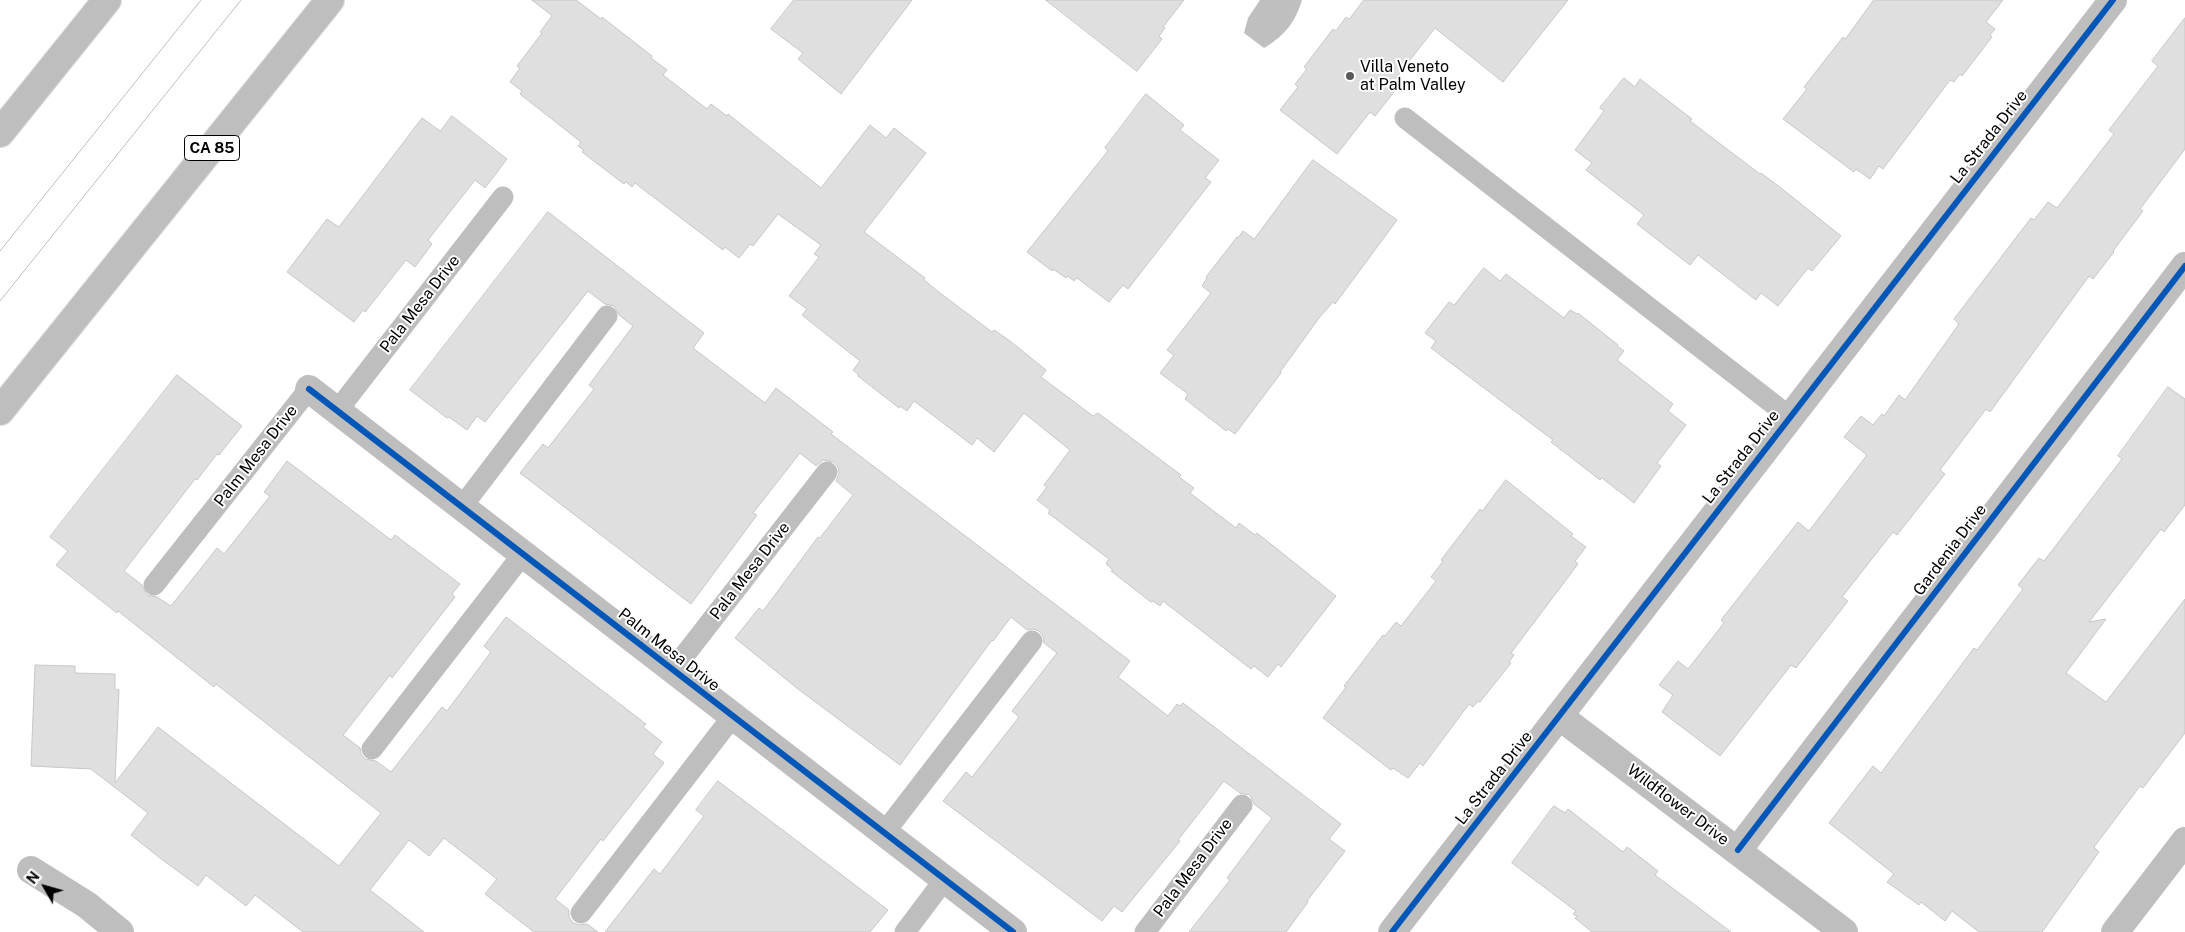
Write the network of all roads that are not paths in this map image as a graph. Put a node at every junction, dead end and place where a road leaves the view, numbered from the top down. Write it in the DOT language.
graph roads {
  1 [pos="107,0"];
  2 [pos="330,0"];
  3 [pos="2112,0"];
  4 [pos="1405,118"];
  5 [pos="0,133"];
  6 [pos="503,197"];
  7 [pos="2185,266"];
  8 [pos="607,316"];
  9 [pos="308,389"];
  10 [pos="0,411"];
  11 [pos="337,411"];
  12 [pos="1790,417"];
  13 [pos="827,472"];
  14 [pos="461,508"];
  15 [pos="523,554"];
  16 [pos="154,585"];
  17 [pos="1032,641"];
  18 [pos="673,670"];
  19 [pos="733,716"];
  20 [pos="1559,716"];
  21 [pos="372,749"];
  22 [pos="1242,805"];
  23 [pos="884,833"];
  24 [pos="2185,841"];
  25 [pos="1738,850"];
  26 [pos="31,870"];
  27 [pos="945,879"];
  28 [pos="581,913"];
  29 [pos="120,932"];
  30 [pos="905,932"];
  31 [pos="1013,932"];
  32 [pos="1145,932"];
  33 [pos="1392,932"];
  34 [pos="1844,932"];
  35 [pos="2115,932"];
  1 -- 5 [label="main road"];
  2 -- 10 [label="main road, CA 85"];
  3 -- 12 [label="main road, La Strada Drive"];
  4 -- 12 [label="lane"];
  6 -- 11 [label="lane, Pala Mesa Drive"];
  7 -- 25 [label="main road, Gardenia Drive"];
  8 -- 14 [label="lane"];
  9 -- 11 [label="main road, Palm Mesa Drive"];
  9 -- 16 [label="lane, Palm Mesa Drive"];
  11 -- 14 [label="main road, Palm Mesa Drive"];
  12 -- 20 [label="main road, La Strada Drive"];
  13 -- 18 [label="lane, Pala Mesa Drive"];
  14 -- 15 [label="main road, Palm Mesa Drive"];
  15 -- 18 [label="main road, Palm Mesa Drive"];
  15 -- 21 [label="lane"];
  17 -- 23 [label="lane"];
  18 -- 19 [label="main road, Palm Mesa Drive"];
  19 -- 23 [label="main road, Palm Mesa Drive"];
  19 -- 28 [label="lane"];
  20 -- 25 [label="main road, Wildflower Drive"];
  20 -- 33 [label="main road, La Strada Drive"];
  22 -- 32 [label="lane, Pala Mesa Drive"];
  23 -- 27 [label="main road, Palm Mesa Drive"];
  24 -- 35 [label="main road"];
  25 -- 34 [label="main road, Wildflower Drive"];
  26 -- 29 [label="main road"];
  27 -- 30 [label="lane"];
  27 -- 31 [label="main road, Palm Mesa Drive"];
}
